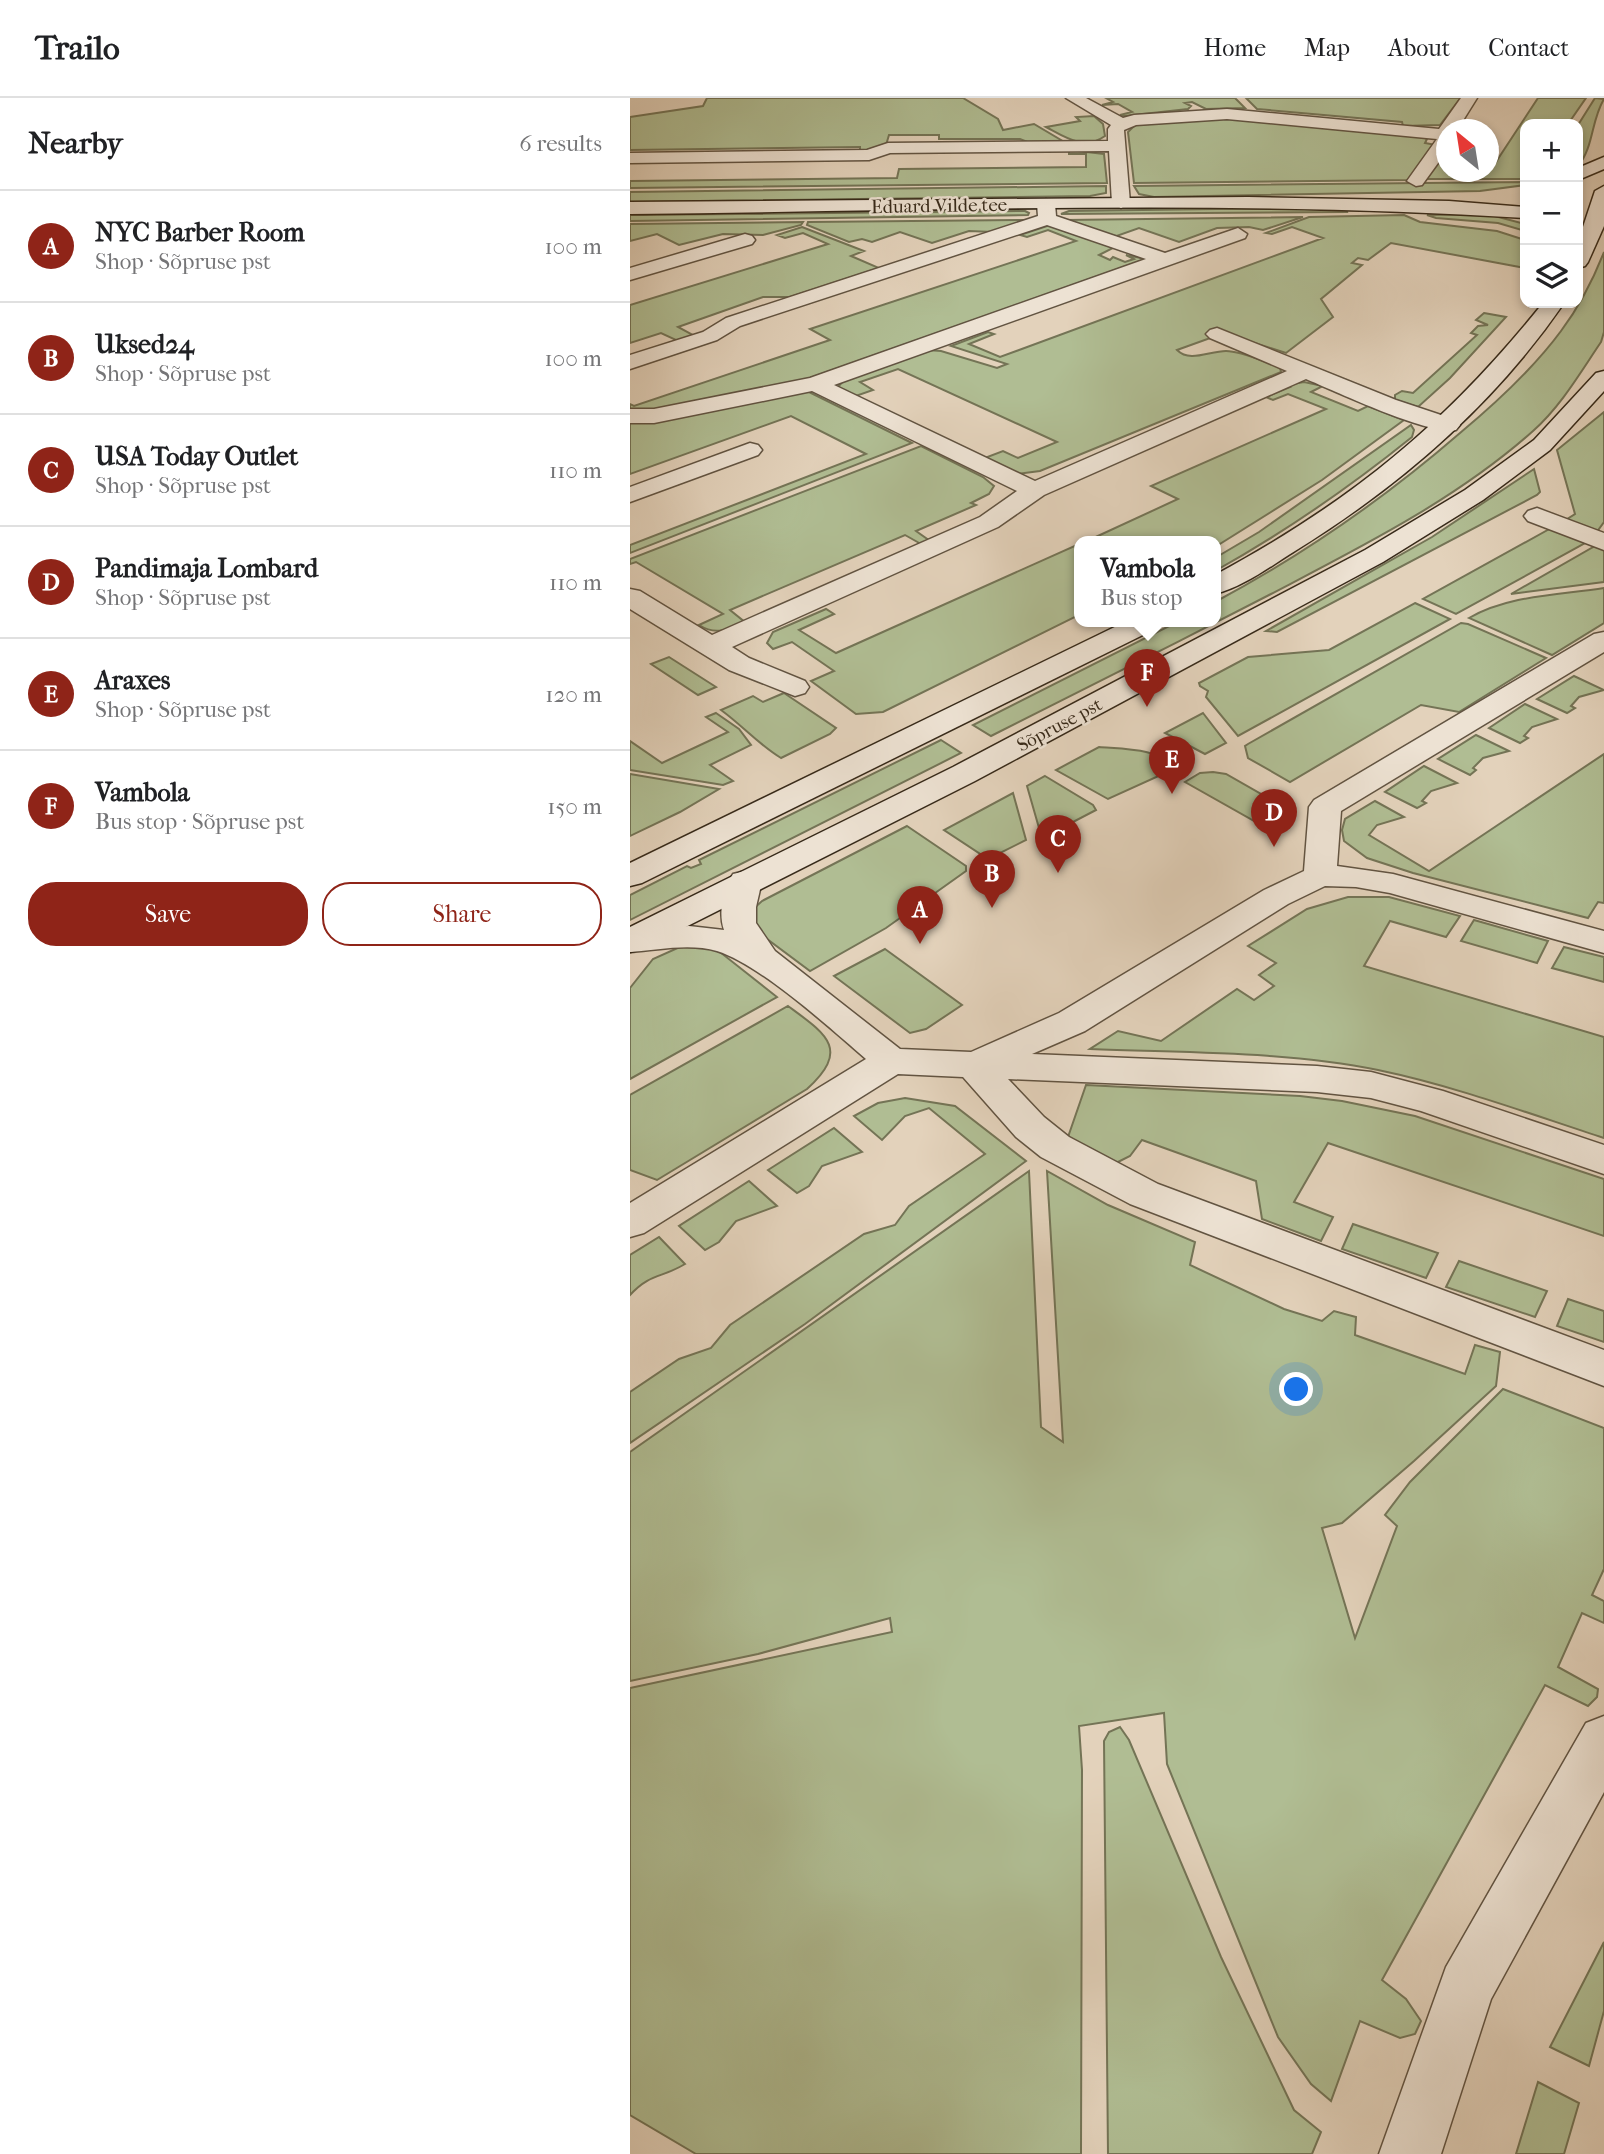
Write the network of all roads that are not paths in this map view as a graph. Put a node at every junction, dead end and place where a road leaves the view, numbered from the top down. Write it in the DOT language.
graph roads {
  1 [pos="1074,98"];
  2 [pos="1469,98"];
  3 [pos="1455,119"];
  4 [pos="1122,124"];
  5 [pos="1436,131"];
  6 [pos="1115,146"];
  7 [pos="1436,154"];
  8 [pos="630,158"];
  9 [pos="1604,162"];
  10 [pos="1583,172"];
  11 [pos="1416,181"];
  12 [pos="1520,199"];
  13 [pos="1583,200"];
  14 [pos="1248,202"];
  15 [pos="1121,203"];
  16 [pos="1328,204"];
  17 [pos="630,208"];
  18 [pos="1046,211"];
  19 [pos="1599,211"];
  20 [pos="1520,213"];
  21 [pos="1238,234"];
  22 [pos="746,240"];
  23 [pos="1583,248"];
  24 [pos="630,257"];
  25 [pos="1165,259"];
  26 [pos="655,267"];
  27 [pos="630,274"];
  28 [pos="1550,308"];
  29 [pos="1217,334"];
  30 [pos="1258,352"];
  31 [pos="630,362"];
  32 [pos="1227,365"];
  33 [pos="1306,371"];
  34 [pos="1604,378"];
  35 [pos="815,384"];
  36 [pos="630,416"];
  37 [pos="1448,425"];
  38 [pos="750,450"];
  39 [pos="1035,490"];
  40 [pos="630,495"];
  41 [pos="1537,516"];
  42 [pos="1604,542"];
  43 [pos="1221,583"];
  44 [pos="630,597"];
  45 [pos="1137,627"];
  46 [pos="1604,640"];
  47 [pos="711,646"];
  48 [pos="795,687"];
  49 [pos="630,876"];
  50 [pos="1320,876"];
  51 [pos="746,881"];
  52 [pos="630,941"];
  53 [pos="1604,942"];
  54 [pos="763,959"];
  55 [pos="891,1061"];
  56 [pos="974,1065"];
  57 [pos="1604,1160"];
  58 [pos="630,1222"];
  59 [pos="1604,1368"];
  60 [pos="1604,1741"];
  61 [pos="1410,2154"];
  1 -- 4 [label="street"];
  2 -- 3 [label="street"];
  4 -- 5 [label="street"];
  4 -- 6 [label="street"];
  6 -- 8 [label="street"];
  6 -- 15 [label="street"];
  7 -- 11 [label="street"];
  9 -- 10 [label="street"];
  12 -- 14 [label="street, Eduard Vilde tee"];
  12 -- 16 [label="street"];
  13 -- 19 [label="street"];
  14 -- 15 [label="street, Eduard Vilde tee"];
  14 -- 16 [label="street, Eduard Vilde tee"];
  15 -- 18 [label="street, Eduard Vilde tee"];
  16 -- 20 [label="street, Eduard Vilde tee"];
  17 -- 18 [label="street, Eduard Vilde tee"];
  18 -- 25 [label="street"];
  18 -- 31 [label="street"];
  19 -- 23 [label="street"];
  21 -- 25 [label="street"];
  22 -- 26 [label="street"];
  24 -- 26 [label="street"];
  25 -- 35 [label="street"];
  26 -- 27 [label="street"];
  28 -- 37 [label="street"];
  29 -- 30 [label="street"];
  30 -- 32 [label="street"];
  30 -- 33 [label="street"];
  33 -- 37 [label="street"];
  33 -- 39 [label="street"];
  34 -- 51 [label="street, Sõpruse pst"];
  35 -- 36 [label="street"];
  35 -- 39 [label="street"];
  37 -- 43 [label="street"];
  38 -- 40 [label="street"];
  39 -- 47 [label="street"];
  41 -- 42 [label="street"];
  44 -- 47 [label="street"];
  45 -- 49 [label="street"];
  46 -- 50 [label="street"];
  47 -- 48 [label="street"];
  50 -- 53 [label="street"];
  50 -- 56 [label="street"];
  51 -- 52 [label="street, Sõpruse pst"];
  51 -- 54 [label="street"];
  52 -- 54 [label="street"];
  54 -- 55 [label="street"];
  55 -- 56 [label="street"];
  55 -- 58 [label="street"];
  56 -- 57 [label="street"];
  56 -- 59 [label="street"];
  60 -- 61 [label="street"];
}
